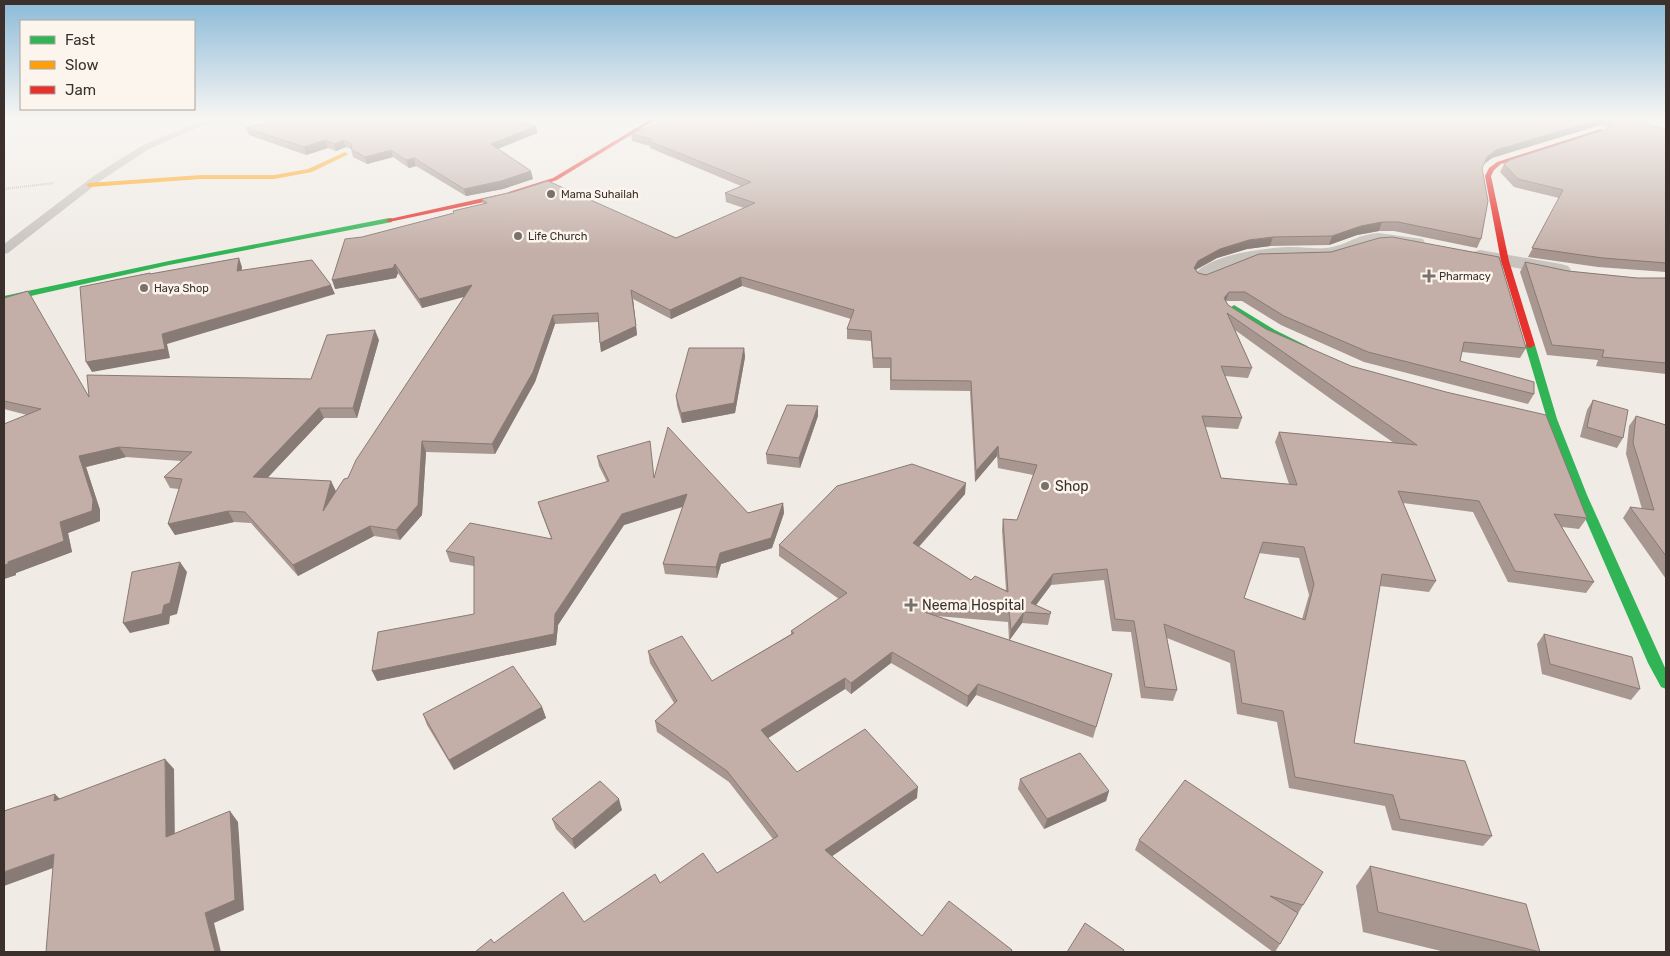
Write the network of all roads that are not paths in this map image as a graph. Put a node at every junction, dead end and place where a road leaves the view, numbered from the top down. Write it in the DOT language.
graph roads {
  1 [pos="121,164"];
  2 [pos="325,164"];
  3 [pos="580,164"];
  4 [pos="1502,164"];
  5 [pos="89,185"];
  6 [pos="1435,247"];
  7 [pos="4,250"];
  8 [pos="1461,252"];
  9 [pos="1505,261"];
  10 [pos="1583,273"];
  11 [pos="1203,276"];
  12 [pos="4,299"];
  13 [pos="1234,308"];
  14 [pos="1312,352"];
  15 [pos="1666,683"];
  1 -- 5 [label="lane"];
  2 -- 5 [label="street"];
  3 -- 12 [label="street"];
  4 -- 9 [label="street"];
  5 -- 7 [label="lane"];
  6 -- 11 [label="street"];
  8 -- 9 [label="street"];
  9 -- 10 [label="street"];
  9 -- 15 [label="street"];
  13 -- 14 [label="street"];
}
